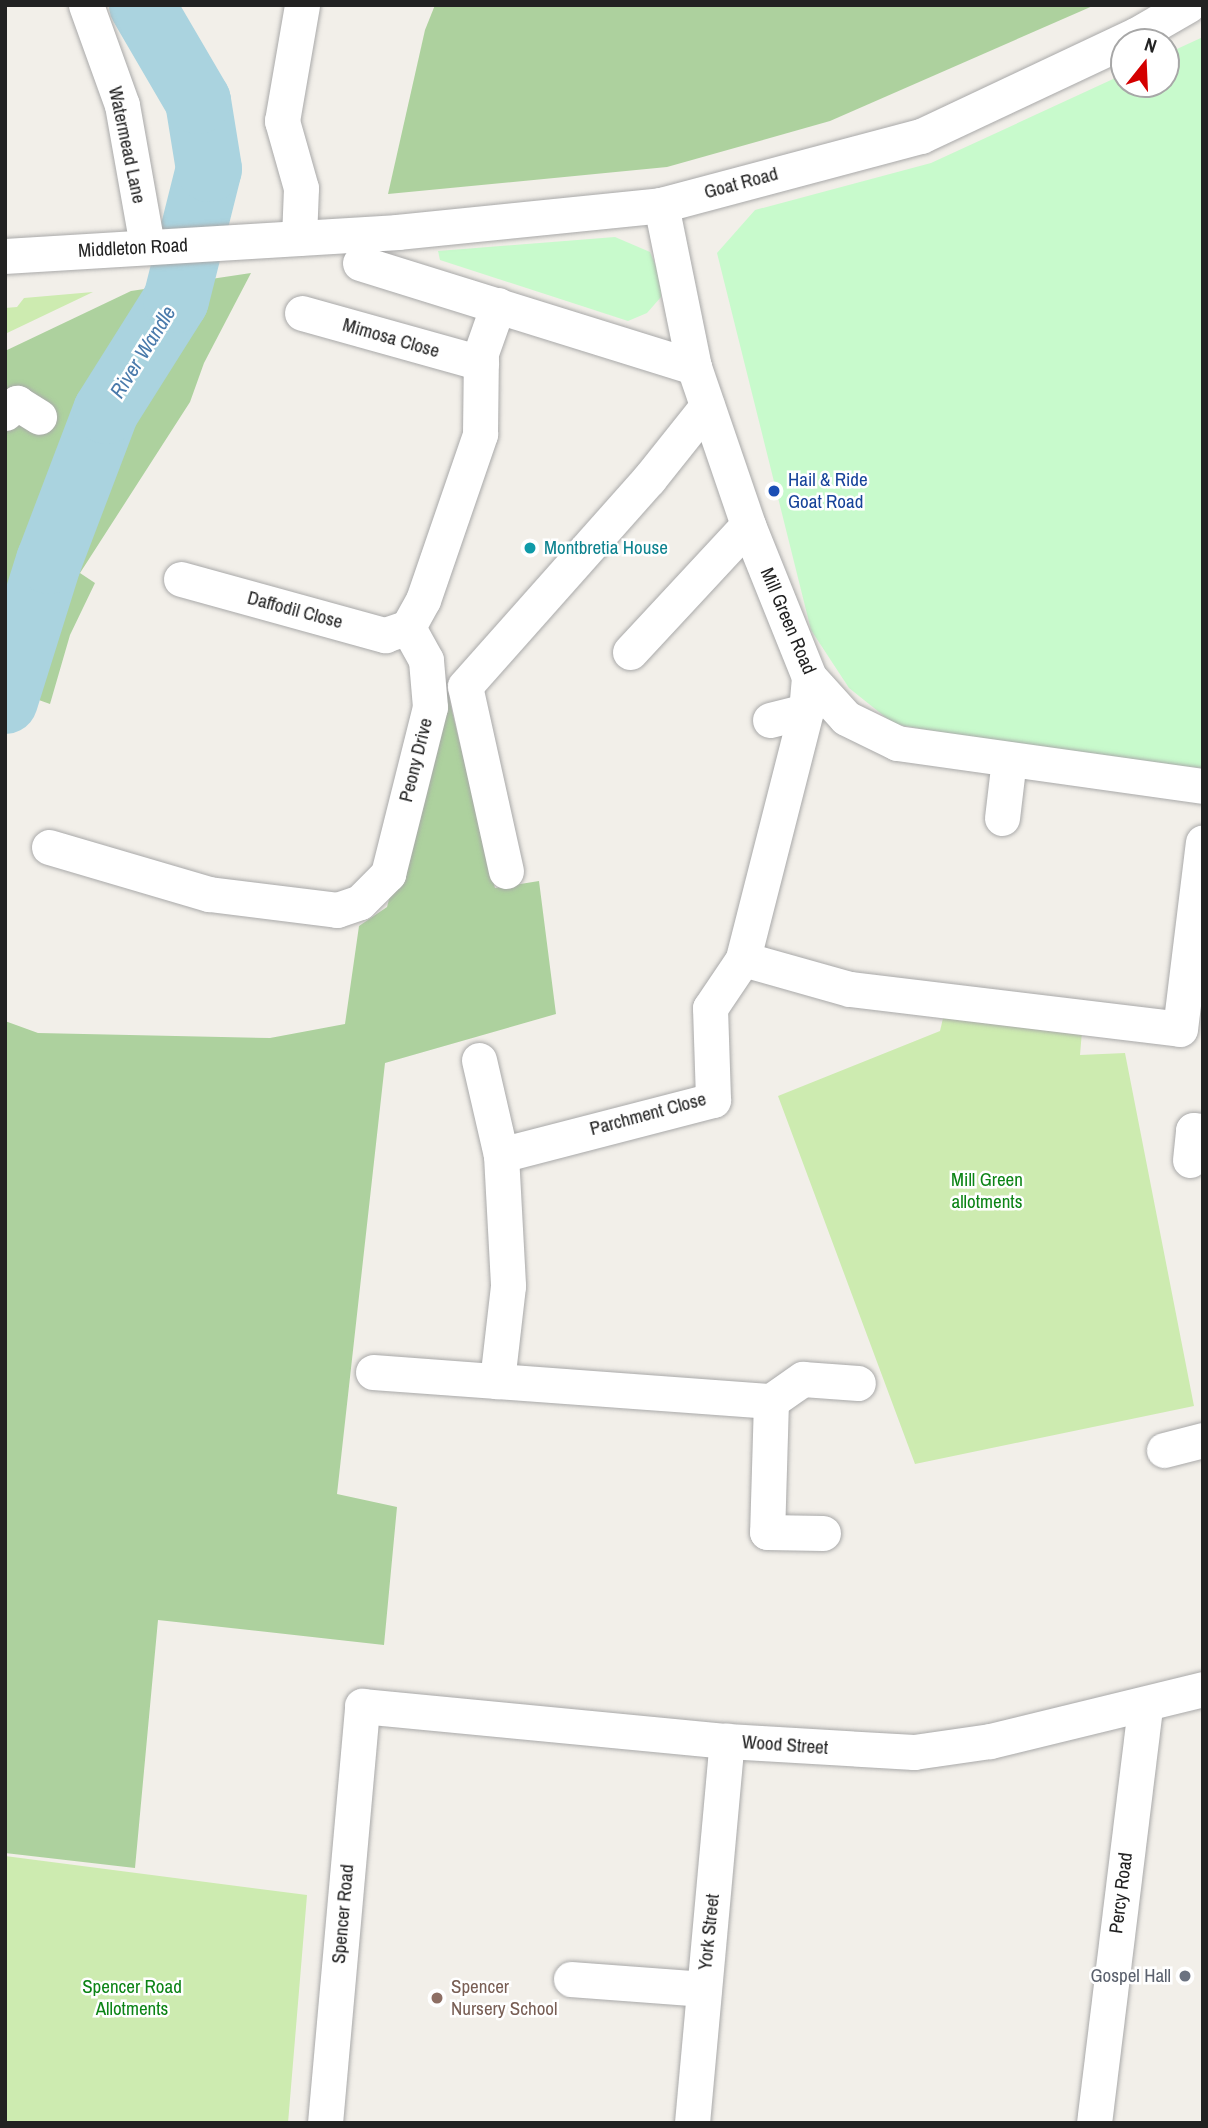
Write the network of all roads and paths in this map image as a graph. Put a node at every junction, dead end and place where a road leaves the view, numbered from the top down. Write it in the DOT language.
graph roads {
  1 [pos="86,5"];
  2 [pos="302,5"];
  3 [pos="1188,5"];
  4 [pos="660,205"];
  5 [pos="299,238"];
  6 [pos="261,241"];
  7 [pos="147,246"];
  8 [pos="5,256"];
  9 [pos="360,263"];
  10 [pos="498,306"];
  11 [pos="302,313"];
  12 [pos="481,363"];
  13 [pos="694,367"];
  14 [pos="707,406"];
  15 [pos="748,525"];
  16 [pos="181,579"];
  17 [pos="408,626"];
  18 [pos="630,652"];
  19 [pos="809,677"];
  20 [pos="806,711"];
  21 [pos="769,720"];
  22 [pos="1009,759"];
  23 [pos="1203,786"];
  24 [pos="1002,818"];
  25 [pos="1203,842"];
  26 [pos="49,846"];
  27 [pos="506,871"];
  28 [pos="743,960"];
  29 [pos="479,1060"];
  30 [pos="501,1155"];
  31 [pos="373,1372"];
  32 [pos="497,1381"];
  33 [pos="858,1383"];
  34 [pos="771,1401"];
  35 [pos="1203,1440"];
  36 [pos="1164,1450"];
  37 [pos="823,1533"];
  38 [pos="1203,1689"];
  39 [pos="1145,1705"];
  40 [pos="362,1706"];
  41 [pos="727,1741"];
  42 [pos="571,1979"];
  43 [pos="704,1989"];
  44 [pos="325,2123"];
  45 [pos="692,2123"];
  46 [pos="1094,2123"];
  1 -- 7 [label="street, Watermead Lane"];
  2 -- 5 [label="street"];
  3 -- 4 [label="street, Goat Road"];
  4 -- 5 [label="street, Goat Road"];
  4 -- 13 [label="street, Mill Green Road"];
  5 -- 6 [label="street, Goat Road"];
  6 -- 7 [label="street, Middleton Road"];
  7 -- 8 [label="street, Middleton Road"];
  9 -- 10 [label="street"];
  10 -- 12 [label="street"];
  10 -- 13 [label="street"];
  11 -- 12 [label="street, Mimosa Close"];
  12 -- 17 [label="street"];
  13 -- 14 [label="street, Mill Green Road"];
  14 -- 15 [label="street, Mill Green Road"];
  14 -- 27 [label="street"];
  15 -- 18 [label="street"];
  15 -- 19 [label="street, Mill Green Road"];
  16 -- 17 [label="street, Daffodil Close"];
  17 -- 26 [label="street, Peony Drive"];
  19 -- 20 [label="street, Parchment Close"];
  19 -- 22 [label="street, Mill Green Road"];
  20 -- 21 [label="street"];
  20 -- 28 [label="street, Parchment Close"];
  22 -- 23 [label="street, Mill Green Road"];
  22 -- 24 [label="street"];
  25 -- 28 [label="street"];
  28 -- 30 [label="street, Parchment Close"];
  29 -- 30 [label="street"];
  30 -- 32 [label="street"];
  31 -- 32 [label="street"];
  32 -- 34 [label="street"];
  33 -- 34 [label="street"];
  34 -- 37 [label="street"];
  35 -- 36 [label="street"];
  38 -- 39 [label="street, Wood Street"];
  39 -- 41 [label="street, Wood Street"];
  39 -- 46 [label="street, Percy Road"];
  40 -- 41 [label="street, Wood Street"];
  40 -- 44 [label="street, Spencer Road"];
  41 -- 43 [label="street, York Street"];
  42 -- 43 [label="street"];
  43 -- 45 [label="street, York Street"];
}
